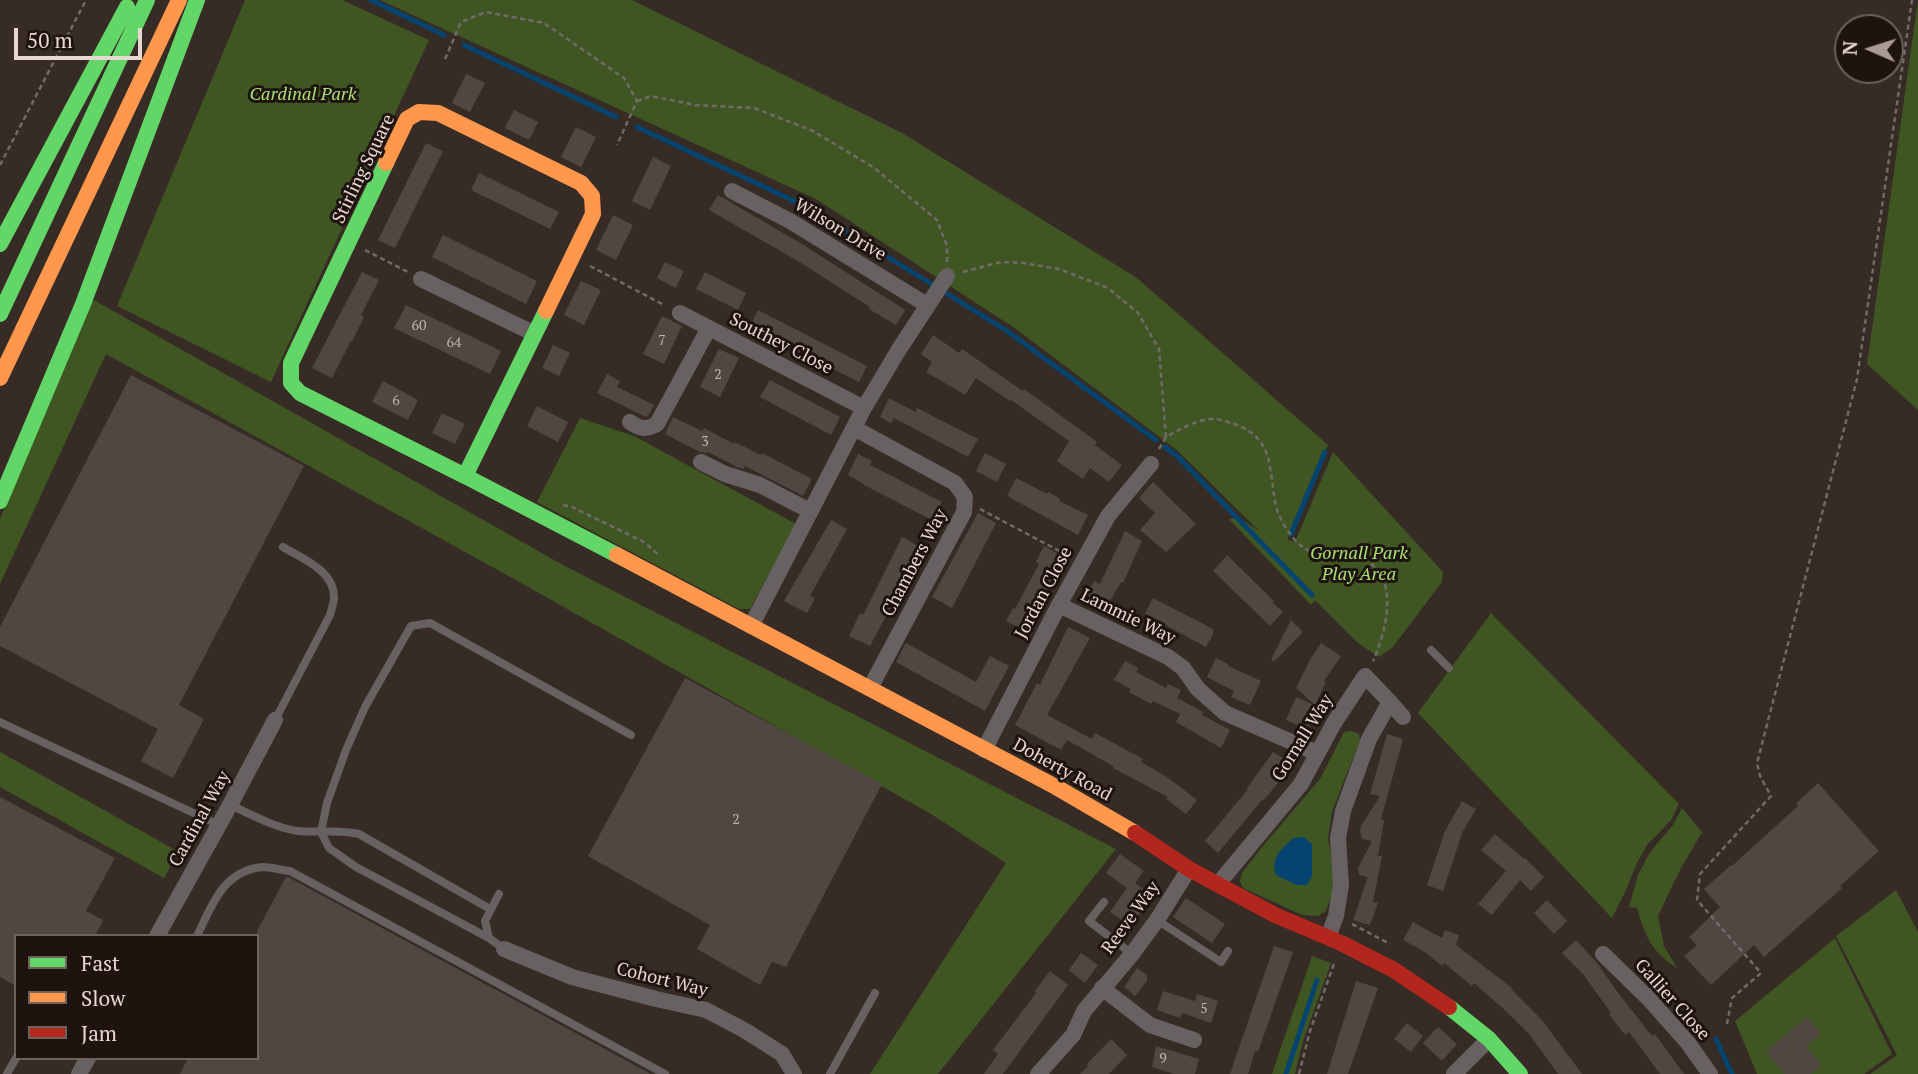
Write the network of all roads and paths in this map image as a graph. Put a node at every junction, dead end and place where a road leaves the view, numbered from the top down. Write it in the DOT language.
graph roads {
  1 [pos="86,0"];
  2 [pos="131,0"];
  3 [pos="147,0"];
  4 [pos="179,0"];
  5 [pos="197,0"];
  6 [pos="1912,0"];
  7 [pos="445,59"];
  8 [pos="637,101"];
  9 [pos="617,145"];
  10 [pos="0,165"];
  11 [pos="732,191"];
  12 [pos="349,242"];
  13 [pos="0,244"];
  14 [pos="571,257"];
  15 [pos="421,279"];
  16 [pos="937,290"];
  17 [pos="675,311"];
  18 [pos="0,314"];
  19 [pos="709,328"];
  20 [pos="533,333"];
  21 [pos="0,378"];
  22 [pos="864,408"];
  23 [pos="630,422"];
  24 [pos="854,428"];
  25 [pos="1166,437"];
  26 [pos="1153,460"];
  27 [pos="701,461"];
  28 [pos="465,476"];
  29 [pos="0,500"];
  30 [pos="810,512"];
  31 [pos="964,512"];
  32 [pos="565,528"];
  33 [pos="283,547"];
  34 [pos="1082,563"];
  35 [pos="1059,605"];
  36 [pos="751,626"];
  37 [pos="1431,650"];
  38 [pos="1449,668"];
  39 [pos="1365,676"];
  40 [pos="870,688"];
  41 [pos="1390,702"];
  42 [pos="1403,717"];
  43 [pos="275,720"];
  44 [pos="0,722"];
  45 [pos="631,735"];
  46 [pos="984,750"];
  47 [pos="1317,753"];
  48 [pos="230,805"];
  49 [pos="219,825"];
  50 [pos="321,832"];
  51 [pos="1189,869"];
  52 [pos="1218,884"];
  53 [pos="499,894"];
  54 [pos="1104,902"];
  55 [pos="490,909"];
  56 [pos="1157,920"];
  57 [pos="158,934"];
  58 [pos="198,934"];
  59 [pos="489,937"];
  60 [pos="1335,940"];
  61 [pos="504,949"];
  62 [pos="1228,951"];
  63 [pos="1132,954"];
  64 [pos="1604,954"];
  65 [pos="1102,988"];
  66 [pos="875,993"];
  67 [pos="1727,1024"];
  68 [pos="1489,1038"];
  69 [pos="1194,1040"];
  70 [pos="665,1074"];
  71 [pos="794,1074"];
  72 [pos="830,1074"];
  73 [pos="1038,1074"];
  74 [pos="1299,1074"];
  75 [pos="1454,1074"];
  76 [pos="1520,1074"];
  77 [pos="1710,1074"];
  1 -- 10 [label="path"];
  2 -- 13 [label="street"];
  3 -- 18 [label="street"];
  4 -- 21 [label="street"];
  5 -- 29 [label="street"];
  6 -- 67 [label="path"];
  7 -- 8 [label="path"];
  8 -- 9 [label="path"];
  8 -- 16 [label="path"];
  11 -- 16 [label="street, Wilson Drive"];
  12 -- 14 [label="street, Stirling Square"];
  12 -- 15 [label="path"];
  12 -- 28 [label="street, Stirling Square"];
  14 -- 17 [label="path"];
  14 -- 20 [label="street, Stirling Square"];
  15 -- 20 [label="street"];
  16 -- 22 [label="street"];
  16 -- 25 [label="path"];
  17 -- 19 [label="street, Southey Close"];
  19 -- 22 [label="street, Southey Close"];
  19 -- 23 [label="street"];
  20 -- 28 [label="street, Stirling Square"];
  22 -- 24 [label="street"];
  24 -- 30 [label="street"];
  24 -- 31 [label="street, Chambers Way"];
  25 -- 26 [label="path"];
  25 -- 39 [label="path"];
  26 -- 34 [label="street, Jordan Close"];
  27 -- 30 [label="street"];
  28 -- 32 [label="street, Stirling Square"];
  30 -- 36 [label="street"];
  31 -- 34 [label="path"];
  31 -- 40 [label="street, Chambers Way"];
  32 -- 36 [label="street, Doherty Road"];
  33 -- 43 [label="lane"];
  34 -- 35 [label="street, Jordan Close"];
  35 -- 46 [label="street, Jordan Close"];
  35 -- 47 [label="street, Lammie Way"];
  36 -- 40 [label="street, Doherty Road"];
  37 -- 38 [label="lane"];
  39 -- 41 [label="street"];
  39 -- 47 [label="street, Gornall Way"];
  40 -- 46 [label="street, Doherty Road"];
  41 -- 42 [label="street"];
  41 -- 60 [label="street"];
  43 -- 48 [label="street, Cardinal Way"];
  44 -- 49 [label="lane"];
  45 -- 50 [label="lane"];
  46 -- 51 [label="street, Doherty Road"];
  47 -- 52 [label="street, Gornall Way"];
  48 -- 49 [label="street, Cardinal Way"];
  48 -- 50 [label="lane"];
  49 -- 57 [label="street, Cardinal Way"];
  50 -- 55 [label="lane"];
  50 -- 59 [label="lane"];
  51 -- 52 [label="street, Doherty Road"];
  51 -- 56 [label="street, Reeve Way"];
  52 -- 60 [label="street, Doherty Road"];
  53 -- 55 [label="lane"];
  54 -- 63 [label="lane"];
  55 -- 59 [label="lane"];
  56 -- 62 [label="lane"];
  56 -- 63 [label="street, Reeve Way"];
  58 -- 70 [label="lane"];
  59 -- 61 [label="lane"];
  60 -- 68 [label="street, Doherty Road"];
  60 -- 74 [label="path"];
  61 -- 71 [label="street, Cohort Way"];
  63 -- 65 [label="street, Reeve Way"];
  64 -- 77 [label="street, Gallier Close"];
  65 -- 69 [label="street"];
  65 -- 73 [label="street, Reeve Way"];
  66 -- 72 [label="lane"];
  68 -- 75 [label="street"];
  68 -- 76 [label="street, Doherty Road"];
}
